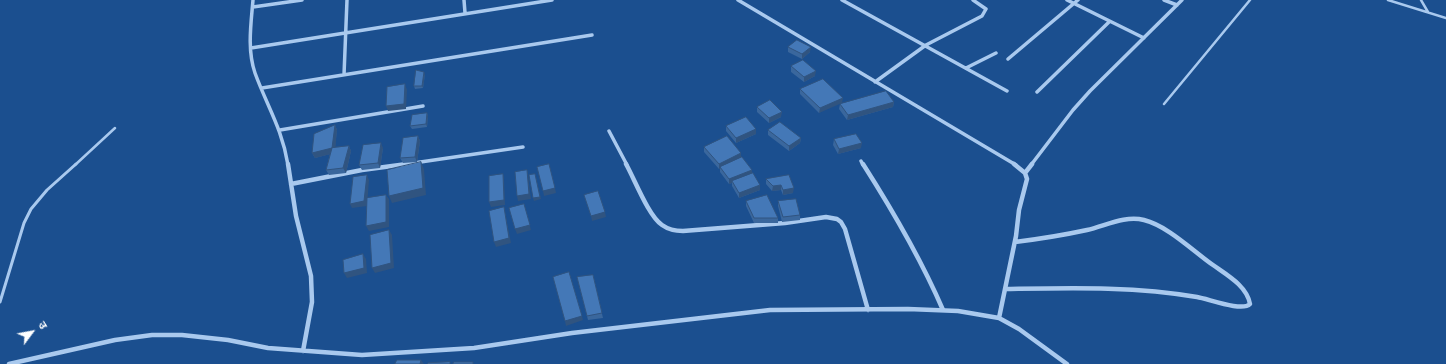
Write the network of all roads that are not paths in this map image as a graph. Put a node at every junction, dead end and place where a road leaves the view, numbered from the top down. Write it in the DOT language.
graph roads {
  1 [pos="253,0"];
  2 [pos="302,0"];
  3 [pos="347,0"];
  4 [pos="464,0"];
  5 [pos="552,0"];
  6 [pos="738,0"];
  7 [pos="842,0"];
  8 [pos="973,0"];
  9 [pos="1067,0"];
  10 [pos="1078,0"];
  11 [pos="1164,0"];
  12 [pos="1182,0"];
  13 [pos="1250,0"];
  14 [pos="1388,0"];
  15 [pos="1422,0"];
  16 [pos="1074,4"];
  17 [pos="1177,5"];
  18 [pos="252,7"];
  19 [pos="1428,12"];
  20 [pos="465,13"];
  21 [pos="1446,18"];
  22 [pos="1109,22"];
  23 [pos="345,32"];
  24 [pos="592,35"];
  25 [pos="1144,38"];
  26 [pos="926,45"];
  27 [pos="251,48"];
  28 [pos="996,53"];
  29 [pos="1008,59"];
  30 [pos="966,68"];
  31 [pos="344,74"];
  32 [pos="875,82"];
  33 [pos="262,88"];
  34 [pos="1007,91"];
  35 [pos="1037,92"];
  36 [pos="1164,104"];
  37 [pos="423,106"];
  38 [pos="116,128"];
  39 [pos="280,130"];
  40 [pos="608,131"];
  41 [pos="523,147"];
  42 [pos="861,161"];
  43 [pos="1026,173"];
  44 [pos="291,184"];
  45 [pos="1015,242"];
  46 [pos="1005,289"];
  47 [pos="0,302"];
  48 [pos="868,310"];
  49 [pos="943,310"];
  50 [pos="999,318"];
  51 [pos="303,351"];
  52 [pos="8,364"];
  53 [pos="1067,364"];
  1 -- 18 [label="street"];
  2 -- 18 [label="street"];
  3 -- 23 [label="street"];
  4 -- 20 [label="street"];
  5 -- 20 [label="street"];
  6 -- 32 [label="street"];
  7 -- 26 [label="street"];
  8 -- 26 [label="street"];
  9 -- 16 [label="street"];
  10 -- 16 [label="street"];
  11 -- 17 [label="street"];
  12 -- 17 [label="street"];
  13 -- 36 [label="lane"];
  14 -- 19 [label="lane"];
  15 -- 19 [label="lane"];
  16 -- 22 [label="street"];
  16 -- 29 [label="street"];
  17 -- 25 [label="street"];
  18 -- 27 [label="street"];
  19 -- 21 [label="lane"];
  20 -- 23 [label="street"];
  22 -- 25 [label="street"];
  22 -- 35 [label="street"];
  23 -- 27 [label="street"];
  23 -- 31 [label="street"];
  24 -- 31 [label="street"];
  25 -- 43 [label="street"];
  26 -- 30 [label="street"];
  26 -- 32 [label="street"];
  27 -- 33 [label="street"];
  28 -- 30 [label="street"];
  30 -- 34 [label="street"];
  31 -- 33 [label="street"];
  32 -- 43 [label="street"];
  33 -- 39 [label="street"];
  37 -- 39 [label="street"];
  38 -- 47 [label="lane"];
  39 -- 44 [label="street"];
  40 -- 48 [label="street"];
  41 -- 44 [label="street"];
  42 -- 49 [label="street"];
  43 -- 45 [label="street"];
  44 -- 51 [label="street"];
  45 -- 46 [label="street"];
  45 -- 46 [label="street"];
  46 -- 50 [label="street"];
  48 -- 49 [label="street"];
  48 -- 51 [label="street"];
  49 -- 50 [label="street"];
  50 -- 53 [label="street"];
  51 -- 52 [label="street"];
}
